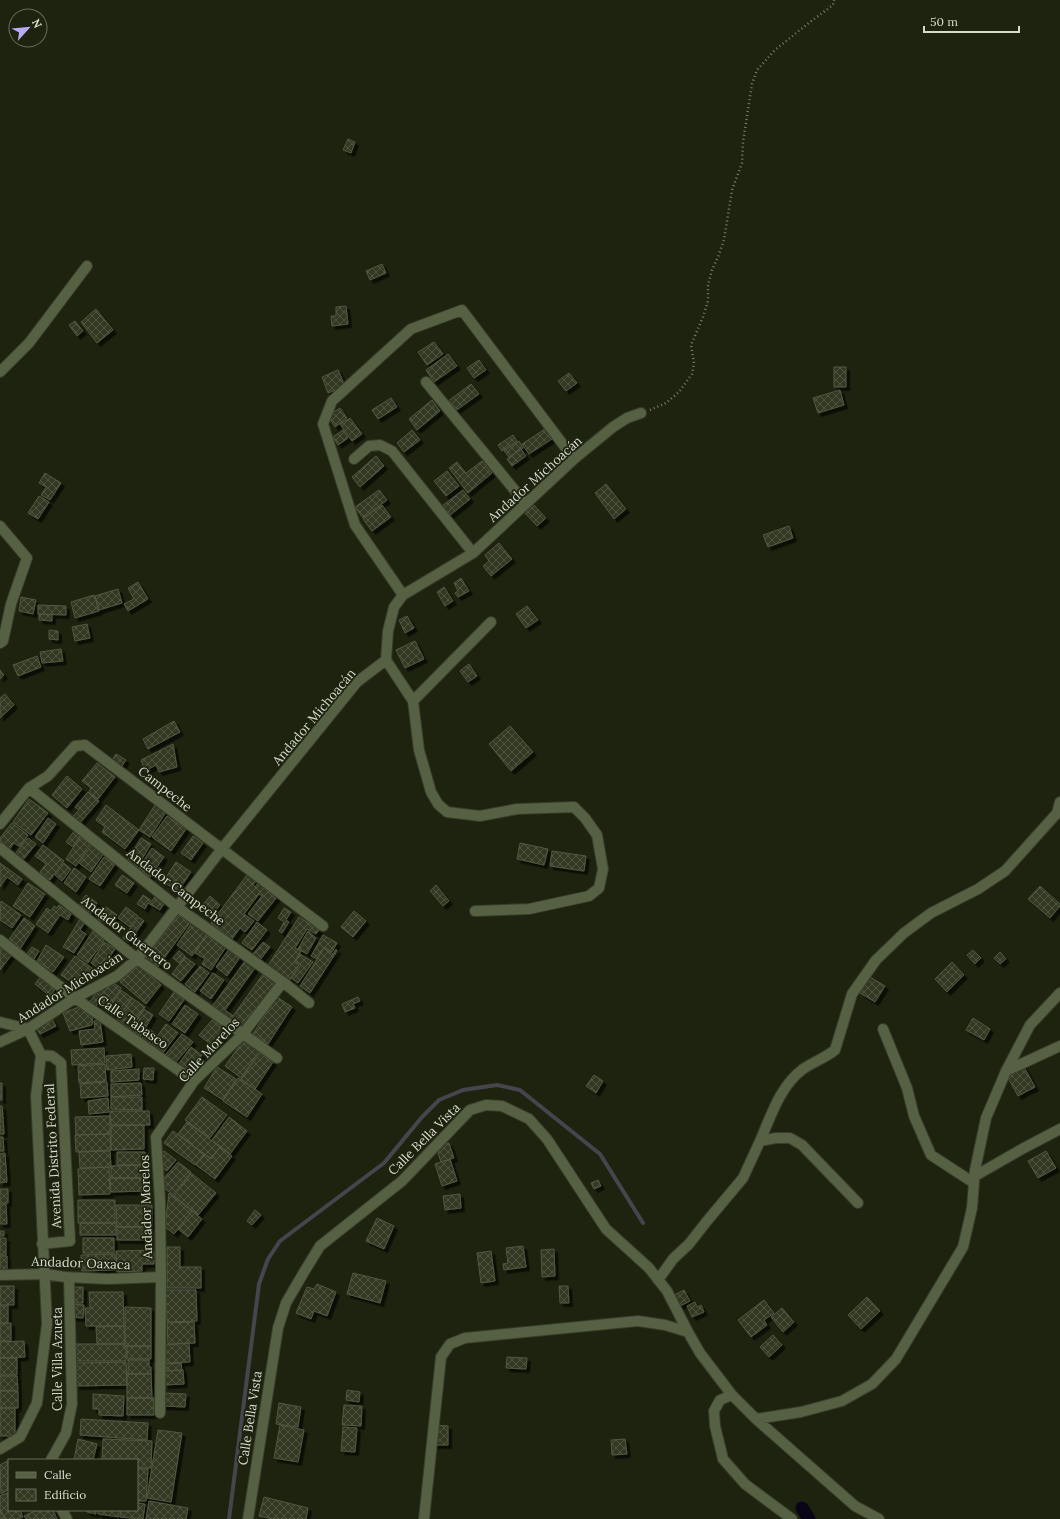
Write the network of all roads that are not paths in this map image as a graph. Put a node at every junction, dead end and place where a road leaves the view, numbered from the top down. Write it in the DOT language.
graph roads {
  1 [pos="87,266"];
  2 [pos="0,372"];
  3 [pos="426,382"];
  4 [pos="640,413"];
  5 [pos="354,459"];
  6 [pos="574,459"];
  7 [pos="526,504"];
  8 [pos="0,526"];
  9 [pos="473,553"];
  10 [pos="403,595"];
  11 [pos="491,622"];
  12 [pos="0,644"];
  13 [pos="386,660"];
  14 [pos="413,701"];
  15 [pos="29,788"];
  16 [pos="1060,802"];
  17 [pos="0,824"];
  18 [pos="0,848"];
  19 [pos="221,850"];
  20 [pos="177,907"];
  21 [pos="475,911"];
  22 [pos="323,926"];
  23 [pos="0,940"];
  24 [pos="137,959"];
  25 [pos="282,982"];
  26 [pos="1060,994"];
  27 [pos="75,998"];
  28 [pos="309,1003"];
  29 [pos="0,1022"];
  30 [pos="28,1029"];
  31 [pos="883,1029"];
  32 [pos="242,1035"];
  33 [pos="0,1042"];
  34 [pos="1060,1046"];
  35 [pos="41,1056"];
  36 [pos="277,1058"];
  37 [pos="1006,1071"];
  38 [pos="194,1081"];
  39 [pos="1060,1129"];
  40 [pos="156,1137"];
  41 [pos="760,1141"];
  42 [pos="975,1180"];
  43 [pos="858,1203"];
  44 [pos="42,1244"];
  45 [pos="45,1274"];
  46 [pos="0,1275"];
  47 [pos="69,1277"];
  48 [pos="161,1277"];
  49 [pos="658,1280"];
  50 [pos="688,1332"];
  51 [pos="732,1395"];
  52 [pos="160,1413"];
  53 [pos="756,1419"];
  54 [pos="0,1449"];
  55 [pos="52,1459"];
  56 [pos="248,1519"];
  57 [pos="424,1519"];
  58 [pos="792,1519"];
  59 [pos="879,1519"];
  1 -- 2 [label="street"];
  3 -- 7 [label="street"];
  4 -- 6 [label="street, Andador Michoacán"];
  5 -- 9 [label="street"];
  6 -- 7 [label="street, Andador Michoacán"];
  6 -- 10 [label="street"];
  7 -- 9 [label="street, Andador Michoacán"];
  8 -- 12 [label="street"];
  9 -- 10 [label="street, Andador Michoacán"];
  10 -- 13 [label="street, Andador Michoacán"];
  11 -- 14 [label="street"];
  13 -- 14 [label="street"];
  13 -- 19 [label="street, Andador Michoacán"];
  14 -- 21 [label="street"];
  15 -- 17 [label="street, Campeche"];
  15 -- 19 [label="street, Campeche"];
  15 -- 20 [label="street, Andador Campeche"];
  16 -- 41 [label="street"];
  18 -- 24 [label="street, Andador Guerrero"];
  19 -- 20 [label="street, Andador Michoacán"];
  19 -- 22 [label="street, Campeche"];
  20 -- 24 [label="street, Andador Michoacán"];
  20 -- 25 [label="street, Andador Campeche"];
  23 -- 27 [label="street, Calle Tabasco"];
  24 -- 27 [label="street, Andador Michoacán"];
  24 -- 32 [label="street, Andador Guerrero"];
  25 -- 28 [label="street, Andador Campeche"];
  25 -- 32 [label="street, Calle Morelos"];
  26 -- 37 [label="street"];
  27 -- 30 [label="street, Andador Michoacán"];
  27 -- 38 [label="street, Calle Tabasco"];
  29 -- 30 [label="street"];
  30 -- 33 [label="street, Andador Michoacán"];
  30 -- 35 [label="street"];
  31 -- 42 [label="street"];
  32 -- 36 [label="street, Andador Guerrero"];
  32 -- 38 [label="street, Calle Morelos"];
  34 -- 37 [label="street"];
  35 -- 44 [label="street, Avenida Distrito Federal"];
  35 -- 44 [label="street, Avenida Distrito Federal"];
  37 -- 42 [label="street"];
  38 -- 40 [label="street, Calle Morelos"];
  39 -- 42 [label="street"];
  40 -- 48 [label="street, Andador Morelos"];
  41 -- 43 [label="street"];
  41 -- 49 [label="street"];
  42 -- 53 [label="street"];
  44 -- 45 [label="street, Avenida Distrito Federal"];
  45 -- 46 [label="street, Andador Oaxaca"];
  45 -- 47 [label="street, Andador Oaxaca"];
  45 -- 54 [label="street, Avenida Distrito Federal"];
  47 -- 48 [label="street, Andador Oaxaca"];
  47 -- 55 [label="street, Calle Villa Azueta"];
  48 -- 52 [label="street, Andador Morelos"];
  49 -- 50 [label="street, Calle Bella Vista"];
  49 -- 56 [label="street, Calle Bella Vista"];
  50 -- 51 [label="street, Calle Bella Vista"];
  50 -- 57 [label="street"];
  51 -- 53 [label="street, Calle Bella Vista"];
  51 -- 58 [label="street"];
  53 -- 59 [label="street, Calle Bella Vista"];
}
